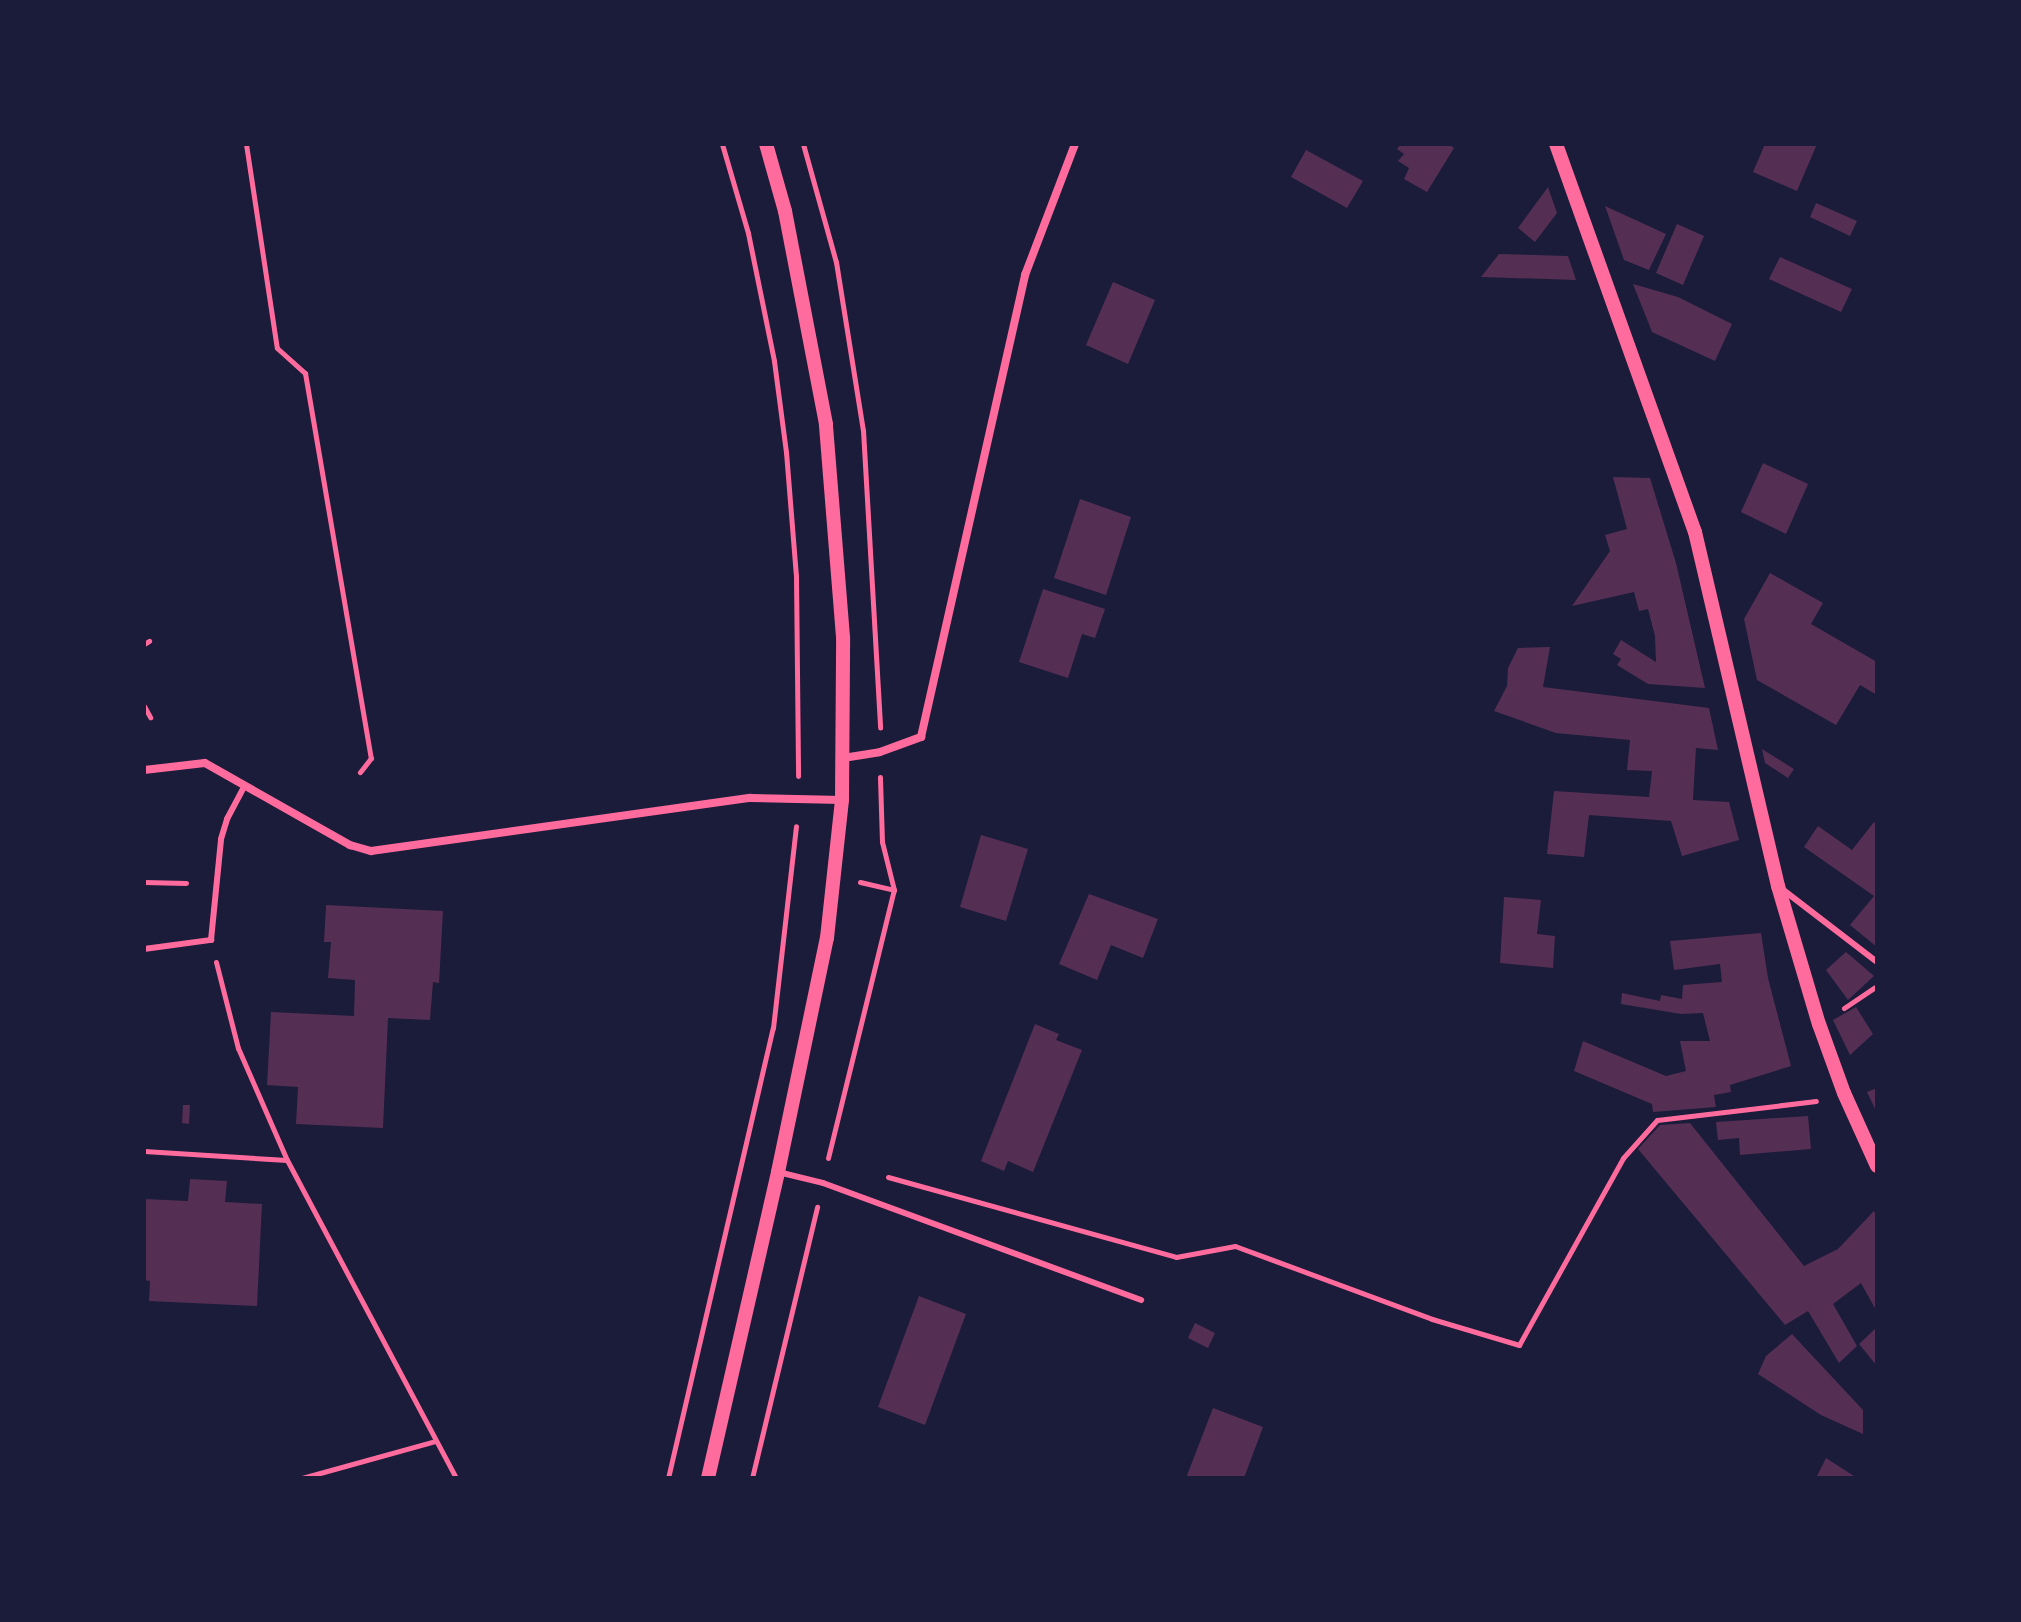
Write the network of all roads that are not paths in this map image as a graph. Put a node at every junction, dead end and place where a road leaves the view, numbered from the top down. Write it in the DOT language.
graph roads {
  1 [pos="766,144"];
  2 [pos="1075,144"];
  3 [pos="1556,144"];
  4 [pos="843,758"];
  5 [pos="144,770"];
  6 [pos="245,785"];
  7 [pos="842,800"];
  8 [pos="1778,886"];
  9 [pos="144,949"];
  10 [pos="1877,962"];
  11 [pos="1877,1166"];
  12 [pos="778,1172"];
  13 [pos="1141,1300"];
  14 [pos="708,1478"];
  1 -- 4 [label="street"];
  2 -- 4 [label="street"];
  3 -- 8 [label="street"];
  4 -- 7 [label="street"];
  5 -- 6 [label="street"];
  6 -- 7 [label="street"];
  6 -- 9 [label="lane"];
  7 -- 12 [label="street"];
  8 -- 10 [label="lane"];
  8 -- 11 [label="street"];
  12 -- 13 [label="lane"];
  12 -- 14 [label="street"];
}
